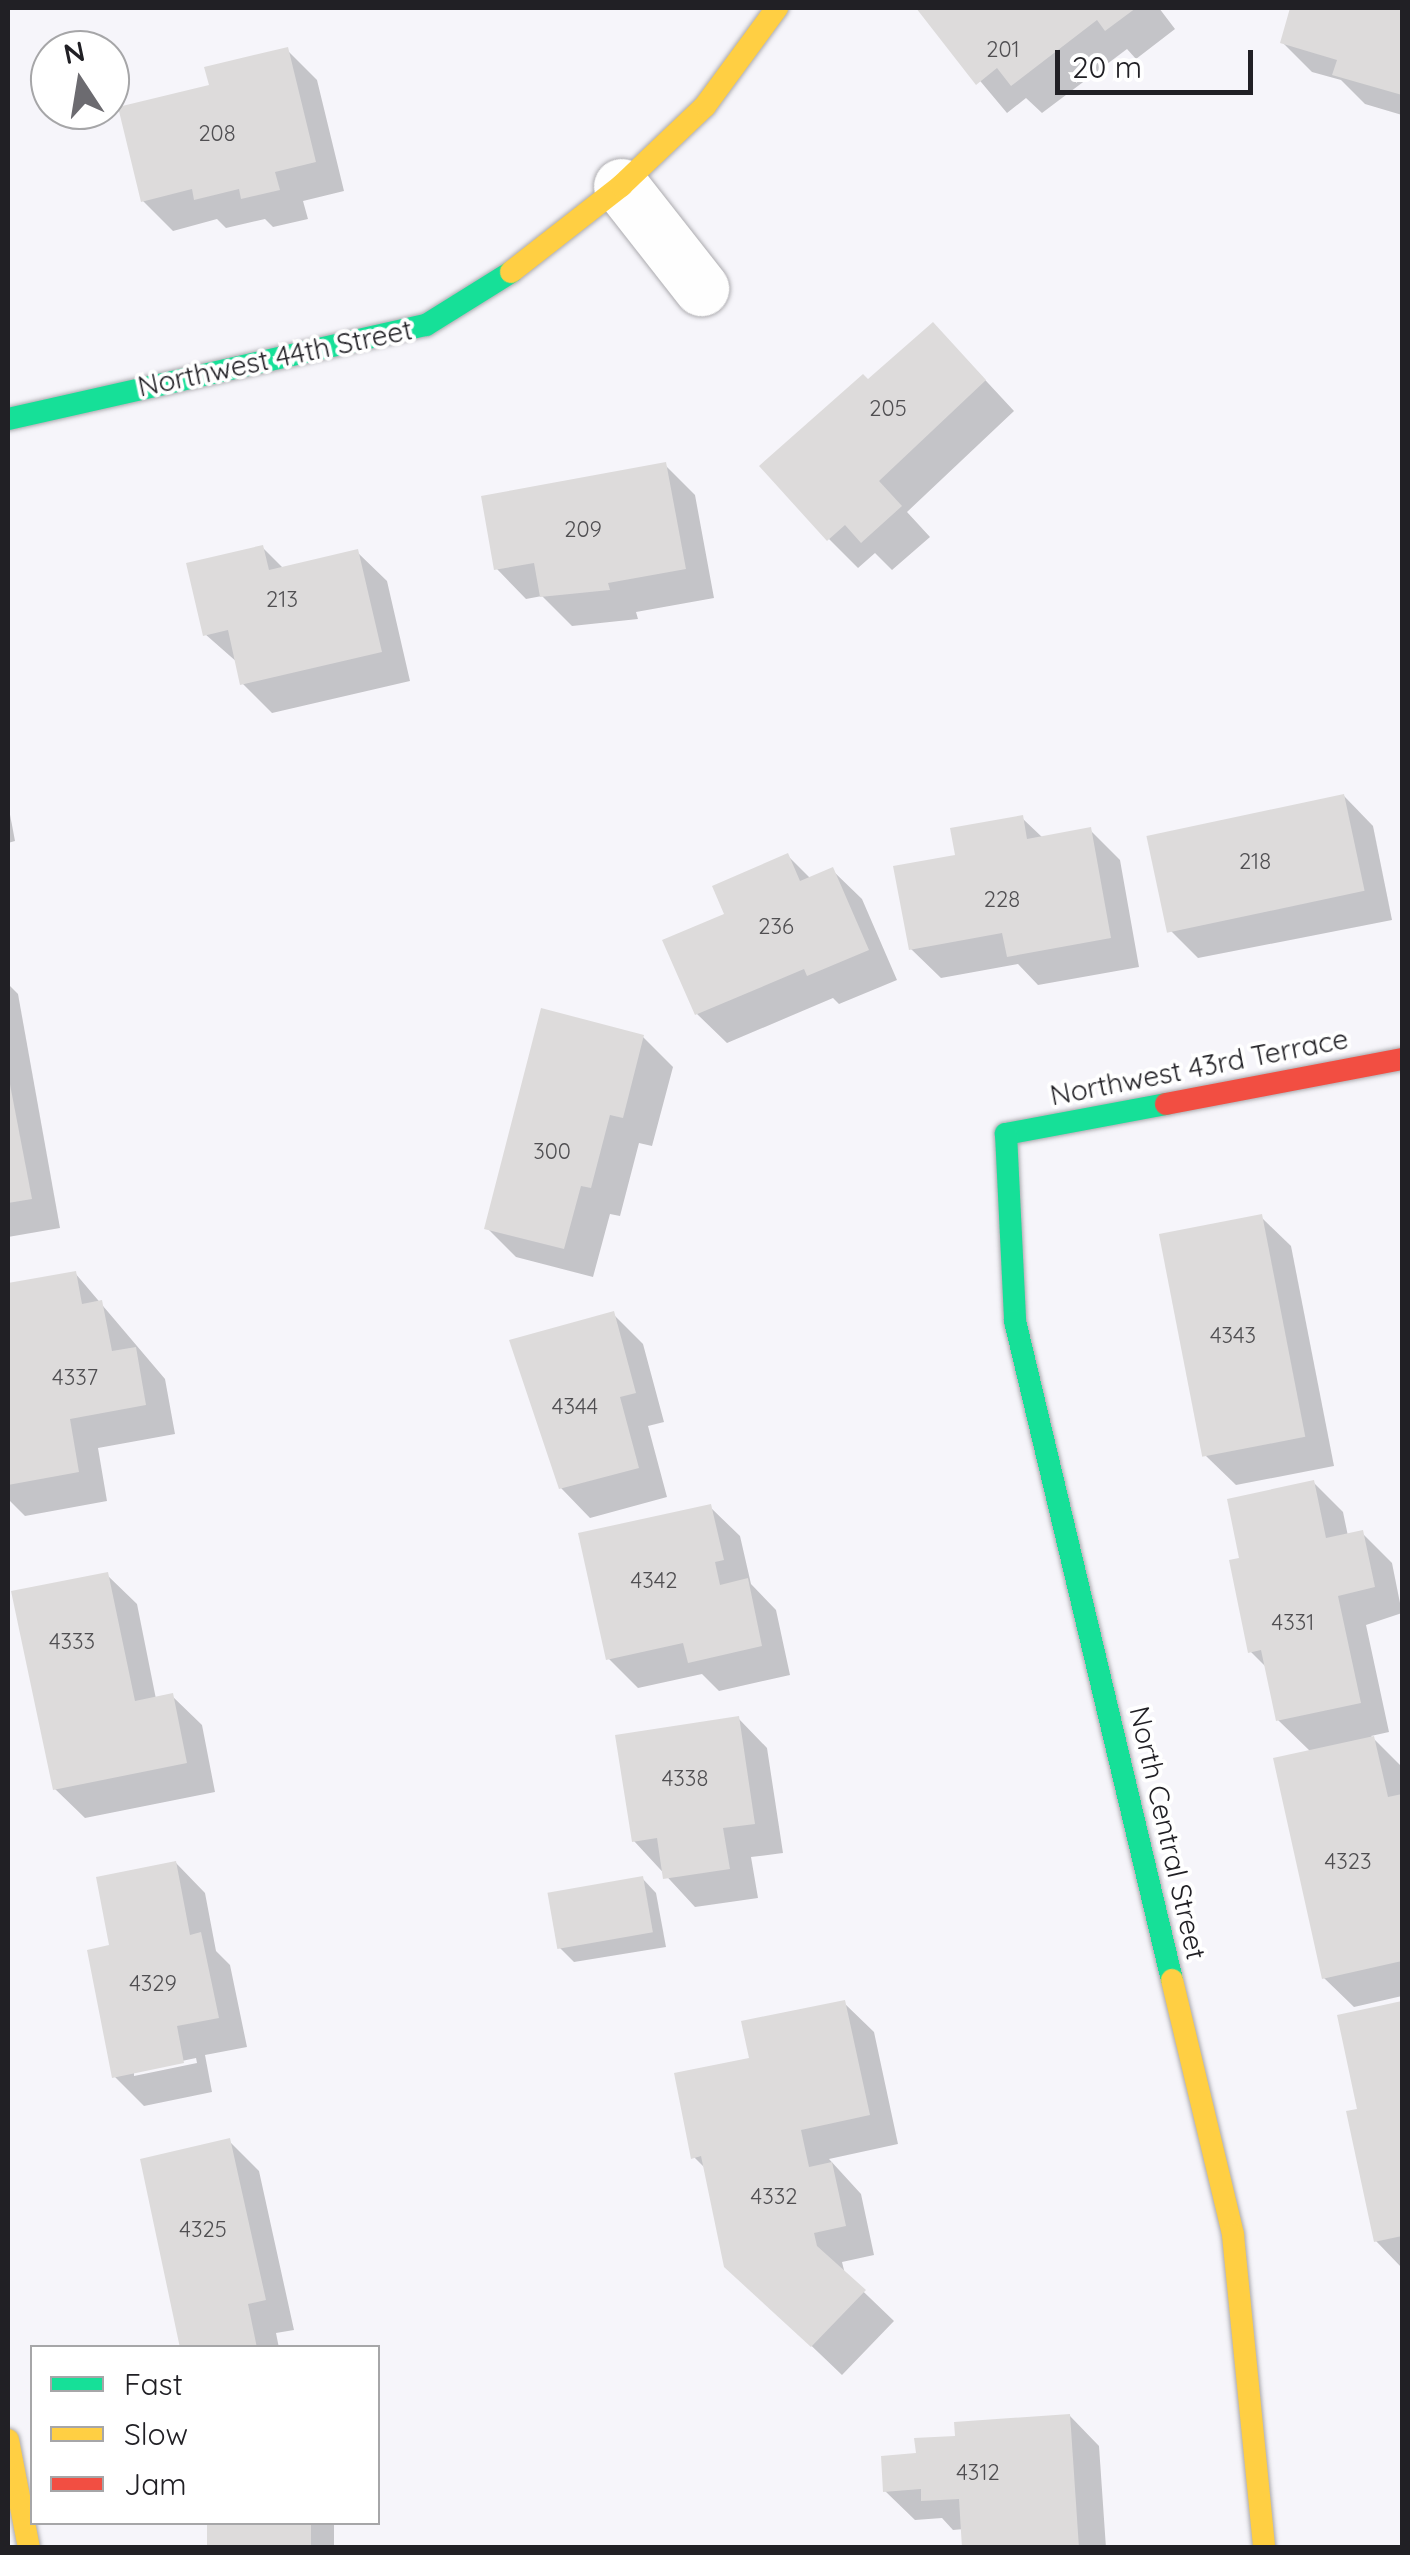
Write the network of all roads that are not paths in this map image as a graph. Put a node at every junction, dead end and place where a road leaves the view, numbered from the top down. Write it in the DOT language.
graph roads {
  1 [pos="777,8"];
  2 [pos="621,186"];
  3 [pos="701,288"];
  4 [pos="8,418"];
  5 [pos="1402,1060"];
  6 [pos="1006,1134"];
  7 [pos="8,2440"];
  8 [pos="29,2548"];
  9 [pos="1264,2548"];
  1 -- 2 [label="street, Northwest 44th Street"];
  2 -- 3 [label="street"];
  2 -- 4 [label="street, Northwest 44th Street"];
  5 -- 6 [label="street, Northwest 43rd Terrace"];
  6 -- 9 [label="street, North Central Street"];
  7 -- 8 [label="street"];
}
